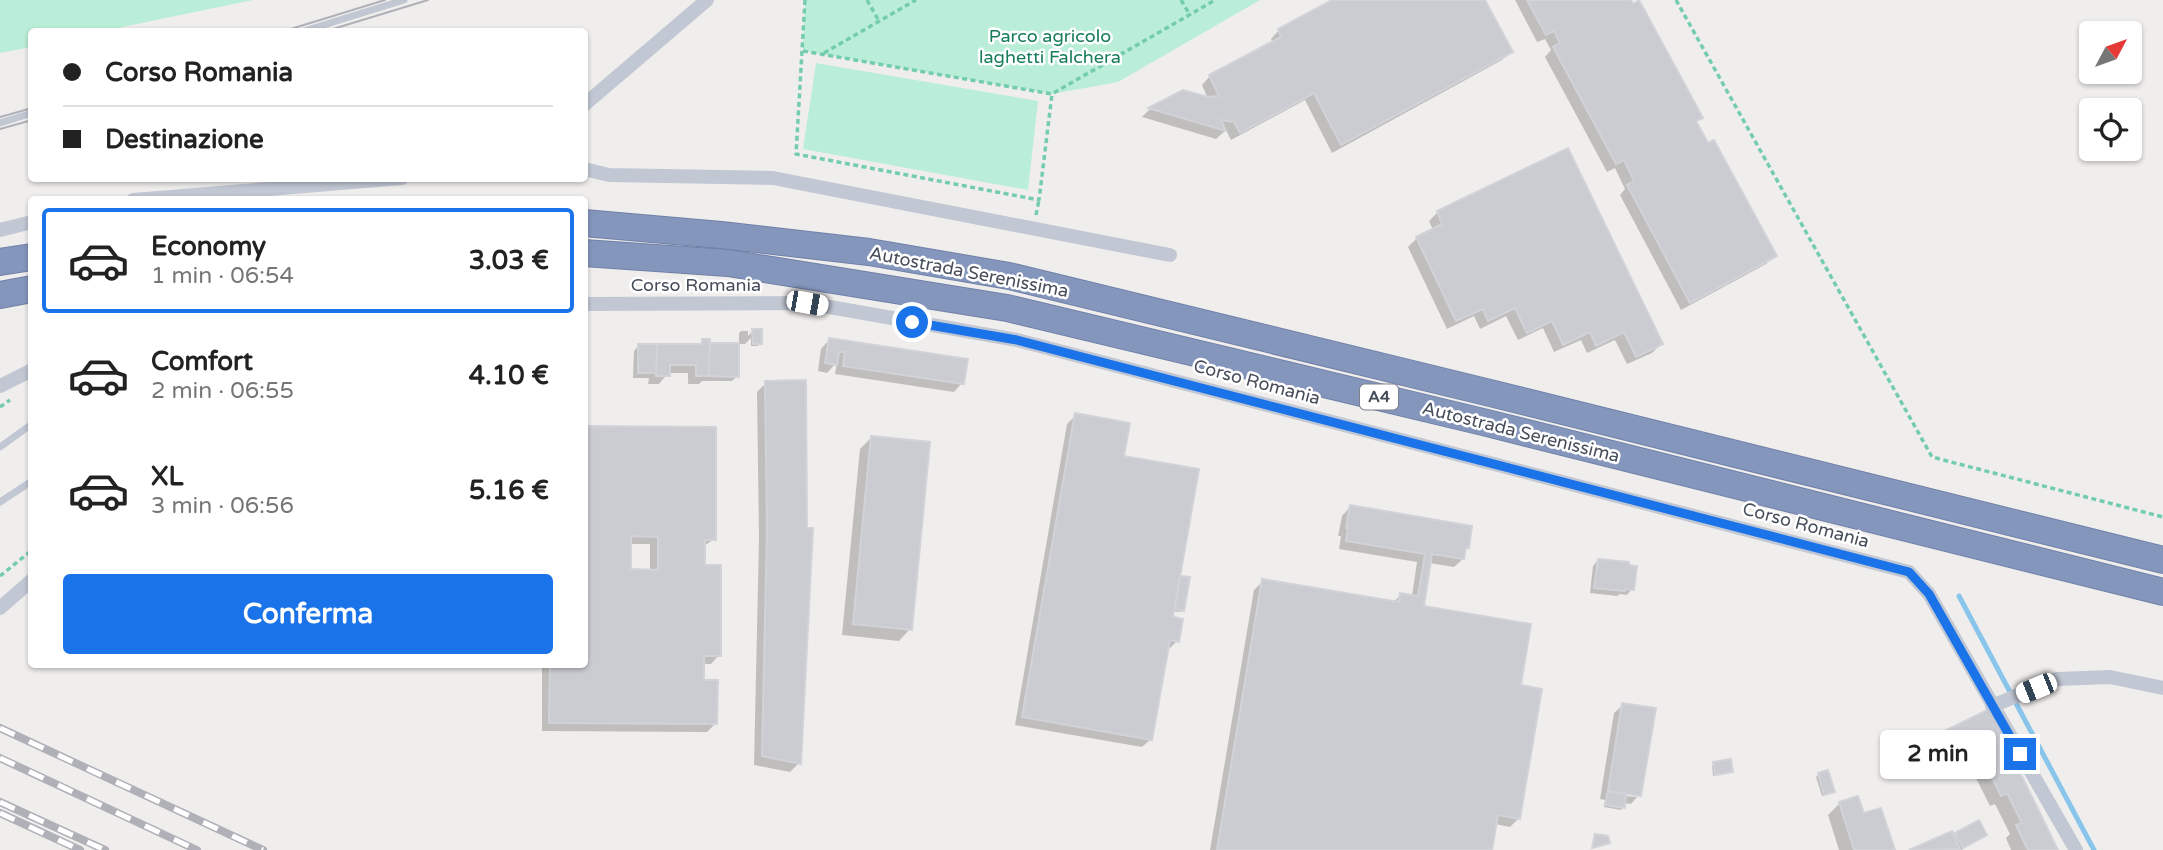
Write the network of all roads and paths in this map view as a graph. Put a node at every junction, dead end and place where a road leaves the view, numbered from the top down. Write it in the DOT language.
graph roads {
  1 [pos="404,0"];
  2 [pos="707,0"];
  3 [pos="805,0"];
  4 [pos="867,0"];
  5 [pos="916,0"];
  6 [pos="1181,0"];
  7 [pos="1215,0"];
  8 [pos="1676,0"];
  9 [pos="1190,15"];
  10 [pos="879,21"];
  11 [pos="314,28"];
  12 [pos="803,51"];
  13 [pos="822,54"];
  14 [pos="1052,94"];
  15 [pos="588,102"];
  16 [pos="28,114"];
  17 [pos="0,123"];
  18 [pos="588,170"];
  19 [pos="353,182"];
  20 [pos="182,196"];
  21 [pos="28,223"];
  22 [pos="588,223"];
  23 [pos="0,229"];
  24 [pos="588,253"];
  25 [pos="1170,255"];
  26 [pos="28,258"];
  27 [pos="0,262"];
  28 [pos="28,290"];
  29 [pos="0,295"];
  30 [pos="588,304"];
  31 [pos="28,372"];
  32 [pos="0,386"];
  33 [pos="28,427"];
  34 [pos="0,447"];
  35 [pos="28,484"];
  36 [pos="0,502"];
  37 [pos="2163,517"];
  38 [pos="28,553"];
  39 [pos="2163,560"];
  40 [pos="0,576"];
  41 [pos="28,584"];
  42 [pos="2163,592"];
  43 [pos="0,608"];
  44 [pos="2163,688"];
  45 [pos="1992,706"];
  46 [pos="2076,850"];
  1 -- 11 [label="lane"];
  2 -- 15 [label="street"];
  3 -- 12 [label="path"];
  4 -- 10 [label="path"];
  5 -- 10 [label="path"];
  6 -- 9 [label="path"];
  7 -- 9 [label="path"];
  8 -- 37 [label="path"];
  9 -- 14 [label="path"];
  10 -- 13 [label="path"];
  12 -- 13 [label="path"];
  12 -- 14 [label="path"];
  13 -- 14 [label="path"];
  16 -- 17 [label="lane"];
  18 -- 25 [label="street"];
  19 -- 20 [label="street"];
  21 -- 23 [label="street"];
  22 -- 39 [label="highway, Autostrada Serenissima / A4"];
  24 -- 42 [label="highway, Autostrada Serenissima / A4"];
  26 -- 27 [label="highway"];
  28 -- 29 [label="highway"];
  30 -- 45 [label="street, Corso Romania"];
  31 -- 32 [label="street"];
  33 -- 34 [label="lane"];
  35 -- 36 [label="lane"];
  38 -- 40 [label="path"];
  41 -- 43 [label="street"];
  44 -- 45 [label="street"];
  45 -- 46 [label="street"];
}
